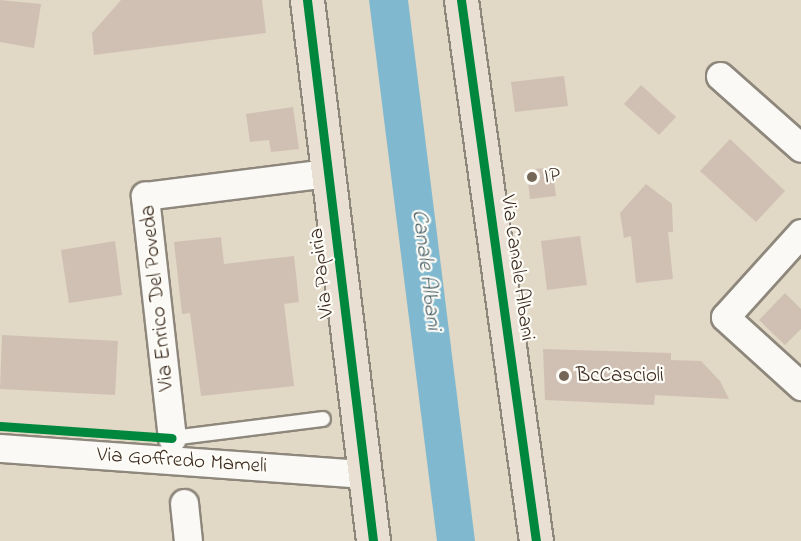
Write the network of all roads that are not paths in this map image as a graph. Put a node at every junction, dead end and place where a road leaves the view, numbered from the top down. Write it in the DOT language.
graph roads {
  1 [pos="307,0"];
  2 [pos="461,0"];
  3 [pos="720,75"];
  4 [pos="801,148"];
  5 [pos="328,173"];
  6 [pos="801,232"];
  7 [pos="801,386"];
  8 [pos="323,419"];
  9 [pos="172,438"];
  10 [pos="0,448"];
  11 [pos="365,474"];
  12 [pos="184,503"];
  13 [pos="188,541"];
  14 [pos="373,541"];
  15 [pos="536,541"];
  1 -- 5 [label="main road, Via Papiria"];
  2 -- 15 [label="main road, Via Canale Albani"];
  3 -- 4 [label="street"];
  5 -- 9 [label="street, Via Enrico Del Poveda"];
  5 -- 11 [label="main road, Via Papiria"];
  6 -- 7 [label="street"];
  8 -- 9 [label="lane"];
  10 -- 11 [label="street, Via Goffredo Mameli"];
  11 -- 14 [label="main road, Via Papiria"];
  12 -- 13 [label="street"];
}
